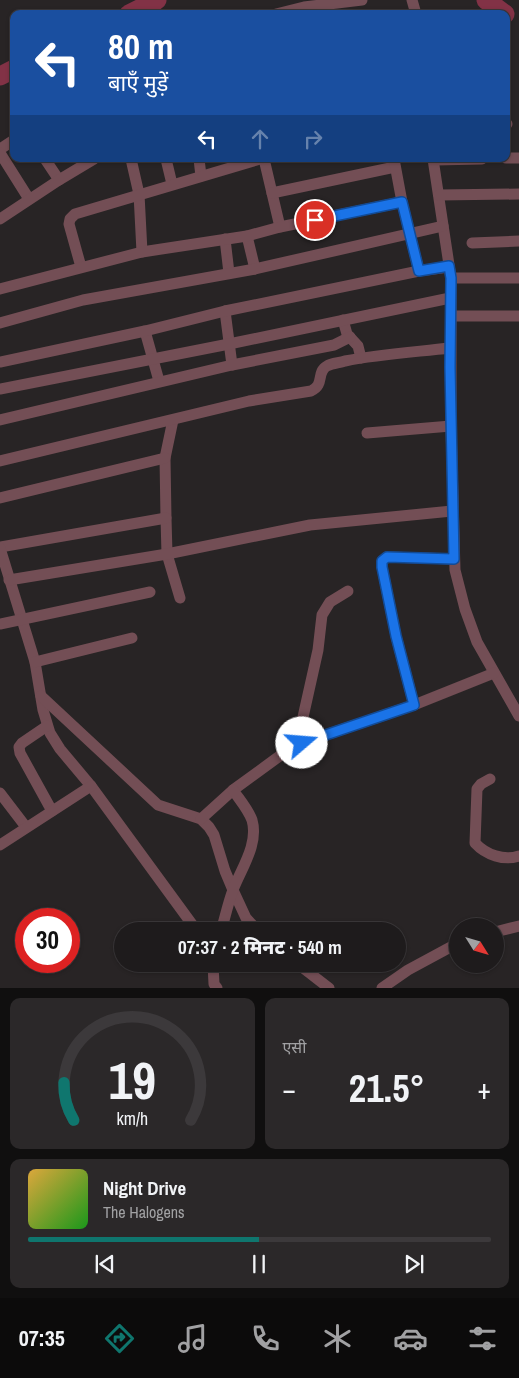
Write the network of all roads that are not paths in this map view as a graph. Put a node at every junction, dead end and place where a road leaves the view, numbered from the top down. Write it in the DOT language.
graph roads {
  1 [pos="362,0"];
  2 [pos="341,5"];
  3 [pos="304,10"];
  4 [pos="0,153"];
  5 [pos="47,162"];
  6 [pos="89,162"];
  7 [pos="132,162"];
  8 [pos="167,162"];
  9 [pos="199,162"];
  10 [pos="233,162"];
  11 [pos="263,162"];
  12 [pos="434,162"];
  13 [pos="395,163"];
  14 [pos="201,176"];
  15 [pos="58,180"];
  16 [pos="172,184"];
  17 [pos="272,193"];
  18 [pos="139,194"];
  19 [pos="519,194"];
  20 [pos="439,195"];
  21 [pos="29,199"];
  22 [pos="402,202"];
  23 [pos="0,219"];
  24 [pos="443,226"];
  25 [pos="280,227"];
  26 [pos="411,234"];
  27 [pos="247,236"];
  28 [pos="225,239"];
  29 [pos="519,241"];
  30 [pos="472,243"];
  31 [pos="142,252"];
  32 [pos="81,267"];
  33 [pos="255,269"];
  34 [pos="419,271"];
  35 [pos="450,272"];
  36 [pos="229,273"];
  37 [pos="519,278"];
  38 [pos="0,289"];
  39 [pos="450,298"];
  40 [pos="225,311"];
  41 [pos="451,316"];
  42 [pos="519,316"];
  43 [pos="343,320"];
  44 [pos="0,323"];
  45 [pos="145,331"];
  46 [pos="350,337"];
  47 [pos="229,344"];
  48 [pos="450,348"];
  49 [pos="154,358"];
  50 [pos="362,358"];
  51 [pos="0,362"];
  52 [pos="232,365"];
  53 [pos="160,381"];
  54 [pos="0,389"];
  55 [pos="0,420"];
  56 [pos="173,420"];
  57 [pos="451,426"];
  58 [pos="367,433"];
  59 [pos="165,458"];
  60 [pos="0,461"];
  61 [pos="0,498"];
  62 [pos="452,511"];
  63 [pos="166,518"];
  64 [pos="0,548"];
  65 [pos="167,554"];
  66 [pos="454,559"];
  67 [pos="6,584"];
  68 [pos="348,591"];
  69 [pos="150,592"];
  70 [pos="180,598"];
  71 [pos="21,619"];
  72 [pos="0,624"];
  73 [pos="132,638"];
  74 [pos="35,662"];
  75 [pos="494,673"];
  76 [pos="41,696"];
  77 [pos="414,705"];
  78 [pos="519,716"];
  79 [pos="48,726"];
  80 [pos="302,743"];
  81 [pos="490,778"];
  82 [pos="91,786"];
  83 [pos="233,790"];
  84 [pos="0,793"];
  85 [pos="52,811"];
  86 [pos="200,819"];
  87 [pos="26,828"];
  88 [pos="0,845"];
  89 [pos="519,856"];
  90 [pos="233,890"];
  91 [pos="190,922"];
  92 [pos="224,922"];
  93 [pos="250,922"];
  94 [pos="519,926"];
  95 [pos="504,930"];
  96 [pos="449,948"];
  97 [pos="213,972"];
  98 [pos="308,972"];
  99 [pos="217,988"];
  100 [pos="329,988"];
  101 [pos="382,988"];
  1 -- 2 [label="street"];
  2 -- 3 [label="street"];
  4 -- 21 [label="street"];
  5 -- 15 [label="street"];
  6 -- 15 [label="street"];
  7 -- 18 [label="street"];
  8 -- 16 [label="street"];
  9 -- 14 [label="street"];
  10 -- 14 [label="street"];
  11 -- 17 [label="street"];
  12 -- 20 [label="street"];
  13 -- 17 [label="street"];
  13 -- 22 [label="street"];
  14 -- 16 [label="street"];
  15 -- 21 [label="street"];
  16 -- 18 [label="street"];
  17 -- 25 [label="street"];
  18 -- 31 [label="street"];
  18 -- 32 [label="street"];
  19 -- 20 [label="street"];
  20 -- 24 [label="street"];
  21 -- 23 [label="street"];
  22 -- 25 [label="street"];
  22 -- 26 [label="street"];
  24 -- 26 [label="street"];
  24 -- 35 [label="street"];
  25 -- 27 [label="street"];
  26 -- 33 [label="street"];
  26 -- 34 [label="street"];
  27 -- 28 [label="street"];
  27 -- 33 [label="street"];
  28 -- 31 [label="street"];
  28 -- 36 [label="street"];
  29 -- 30 [label="street"];
  31 -- 32 [label="street"];
  32 -- 38 [label="street"];
  33 -- 36 [label="street"];
  34 -- 35 [label="street"];
  34 -- 40 [label="street"];
  35 -- 37 [label="street"];
  35 -- 39 [label="street"];
  36 -- 44 [label="street"];
  39 -- 41 [label="street"];
  39 -- 43 [label="street"];
  40 -- 45 [label="street"];
  40 -- 47 [label="street"];
  41 -- 42 [label="street"];
  41 -- 48 [label="street"];
  43 -- 46 [label="street"];
  43 -- 47 [label="street"];
  45 -- 49 [label="street"];
  45 -- 51 [label="street"];
  46 -- 50 [label="street"];
  46 -- 52 [label="street"];
  47 -- 49 [label="street"];
  47 -- 52 [label="street"];
  48 -- 50 [label="street"];
  48 -- 57 [label="street"];
  49 -- 53 [label="street"];
  49 -- 54 [label="street"];
  50 -- 56 [label="street"];
  52 -- 53 [label="street"];
  53 -- 55 [label="street"];
  56 -- 59 [label="street"];
  56 -- 60 [label="street"];
  57 -- 58 [label="street"];
  57 -- 62 [label="street"];
  59 -- 61 [label="street"];
  59 -- 63 [label="street"];
  62 -- 65 [label="street"];
  62 -- 66 [label="street"];
  63 -- 64 [label="street"];
  63 -- 65 [label="street"];
  64 -- 67 [label="street"];
  65 -- 67 [label="street"];
  65 -- 70 [label="street"];
  66 -- 75 [label="street"];
  66 -- 77 [label="street"];
  67 -- 71 [label="street"];
  68 -- 80 [label="street"];
  69 -- 71 [label="street"];
  71 -- 72 [label="street"];
  71 -- 74 [label="street"];
  73 -- 74 [label="street"];
  74 -- 76 [label="street"];
  75 -- 77 [label="street"];
  75 -- 78 [label="street"];
  76 -- 79 [label="street"];
  76 -- 86 [label="street"];
  77 -- 80 [label="street"];
  79 -- 82 [label="street"];
  79 -- 85 [label="street"];
  80 -- 83 [label="street"];
  81 -- 89 [label="street"];
  82 -- 85 [label="street"];
  82 -- 91 [label="street"];
  83 -- 86 [label="street"];
  83 -- 90 [label="street"];
  84 -- 87 [label="street"];
  85 -- 87 [label="street"];
  86 -- 90 [label="street"];
  87 -- 88 [label="street"];
  90 -- 92 [label="street"];
  90 -- 93 [label="street"];
  94 -- 95 [label="street"];
  96 -- 101 [label="street"];
  97 -- 99 [label="street"];
  98 -- 100 [label="street"];
}
